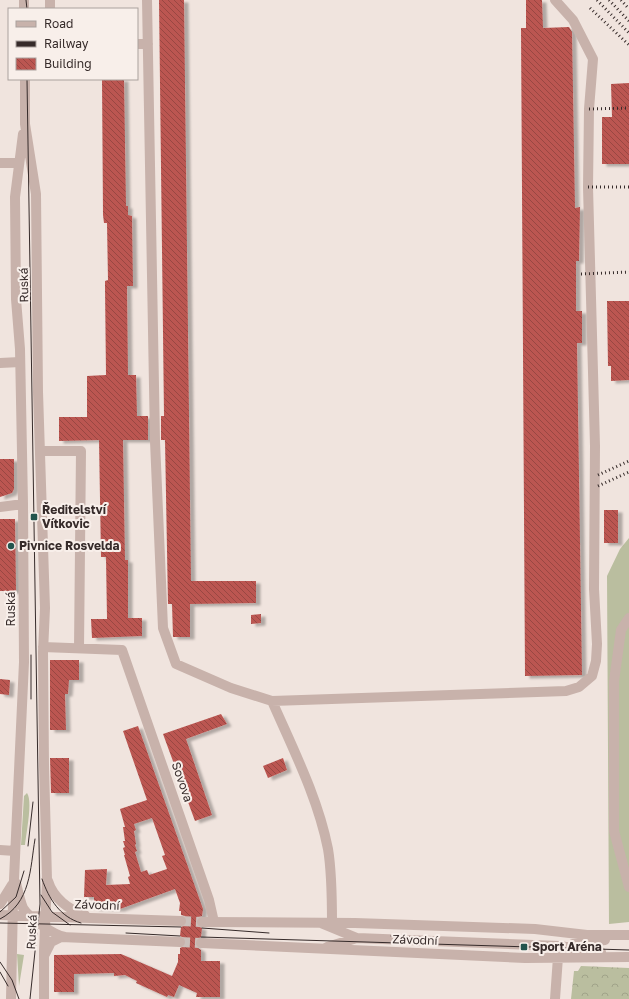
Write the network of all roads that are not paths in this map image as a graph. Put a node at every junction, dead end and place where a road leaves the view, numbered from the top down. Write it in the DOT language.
graph roads {
  1 [pos="148,0"];
  2 [pos="555,0"];
  3 [pos="138,44"];
  4 [pos="148,44"];
  5 [pos="25,80"];
  6 [pos="25,124"];
  7 [pos="0,163"];
  8 [pos="19,163"];
  9 [pos="20,362"];
  10 [pos="0,363"];
  11 [pos="41,451"];
  12 [pos="23,504"];
  13 [pos="0,507"];
  14 [pos="629,618"];
  15 [pos="43,646"];
  16 [pos="79,648"];
  17 [pos="272,700"];
  18 [pos="0,850"];
  19 [pos="15,851"];
  20 [pos="14,875"];
  21 [pos="48,880"];
  22 [pos="629,887"];
  23 [pos="0,904"];
  24 [pos="0,915"];
  25 [pos="12,915"];
  26 [pos="30,915"];
  27 [pos="46,916"];
  28 [pos="94,917"];
  29 [pos="181,921"];
  30 [pos="202,922"];
  31 [pos="214,922"];
  32 [pos="332,922"];
  33 [pos="320,923"];
  34 [pos="45,927"];
  35 [pos="629,936"];
  36 [pos="66,937"];
  37 [pos="357,938"];
  38 [pos="180,942"];
  39 [pos="201,943"];
  40 [pos="559,946"];
  41 [pos="319,949"];
  42 [pos="44,956"];
  43 [pos="629,956"];
  44 [pos="558,957"];
  45 [pos="11,999"];
  46 [pos="44,999"];
  47 [pos="555,999"];
  1 -- 4 [label="street"];
  2 -- 17 [label="street"];
  3 -- 4 [label="street"];
  4 -- 17 [label="street"];
  5 -- 6 [label="street, Ruská"];
  6 -- 8 [label="street, Ruská"];
  6 -- 11 [label="street, Ruská"];
  7 -- 8 [label="street"];
  8 -- 9 [label="street, Ruská"];
  9 -- 10 [label="street"];
  9 -- 12 [label="street, Ruská"];
  11 -- 15 [label="street, Ruská"];
  11 -- 16 [label="street"];
  12 -- 13 [label="street"];
  12 -- 19 [label="street, Ruská"];
  14 -- 22 [label="street"];
  15 -- 16 [label="street"];
  15 -- 21 [label="street, Ruská"];
  16 -- 31 [label="street, Sovova"];
  17 -- 32 [label="street"];
  18 -- 19 [label="street"];
  19 -- 20 [label="street, Ruská"];
  20 -- 23 [label="street"];
  20 -- 25 [label="street, Ruská"];
  20 -- 26 [label="street"];
  21 -- 27 [label="street, Ruská"];
  21 -- 28 [label="street"];
  24 -- 25 [label="street, Závodní"];
  25 -- 26 [label="street, Závodní"];
  25 -- 45 [label="street, Ruská"];
  26 -- 27 [label="street, Závodní"];
  26 -- 34 [label="street"];
  27 -- 28 [label="street, Závodní"];
  27 -- 34 [label="street, Ruská"];
  28 -- 29 [label="street, Závodní"];
  30 -- 31 [label="street, Závodní"];
  31 -- 33 [label="street, Závodní"];
  32 -- 33 [label="street, Závodní"];
  32 -- 35 [label="street, Závodní"];
  33 -- 37 [label="street"];
  34 -- 36 [label="street"];
  34 -- 42 [label="street, Ruská"];
  35 -- 40 [label="street"];
  36 -- 38 [label="street"];
  36 -- 42 [label="street"];
  37 -- 40 [label="street"];
  37 -- 41 [label="street"];
  39 -- 41 [label="street, Závodní"];
  40 -- 43 [label="street"];
  41 -- 44 [label="street, Závodní"];
  42 -- 46 [label="street, Ruská"];
  43 -- 44 [label="street, Závodní"];
  44 -- 47 [label="street"];
}
